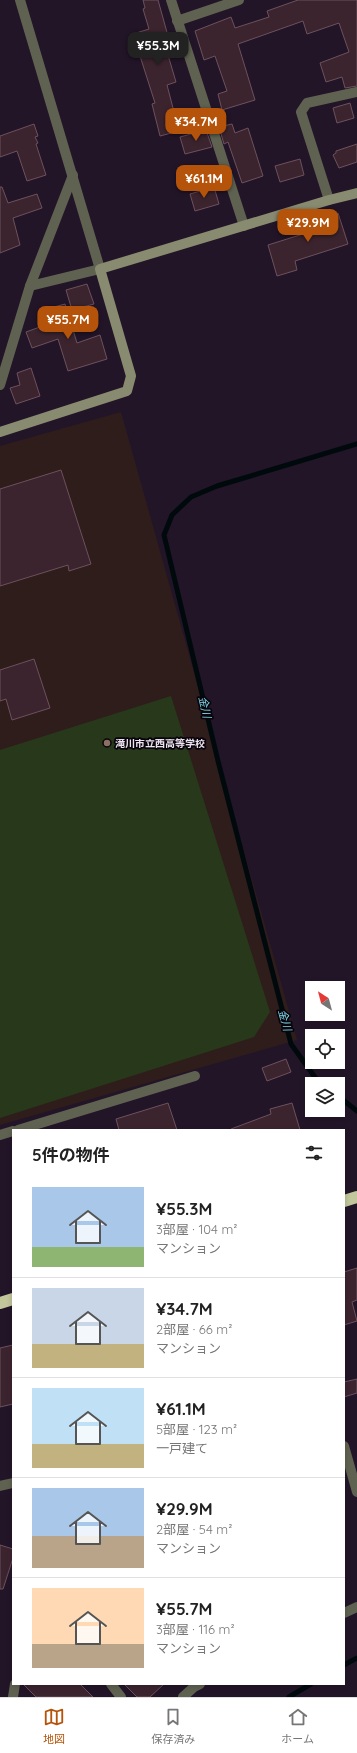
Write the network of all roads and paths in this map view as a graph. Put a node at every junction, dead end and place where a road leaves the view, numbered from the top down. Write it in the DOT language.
graph roads {
  1 [pos="20,0"];
  2 [pos="171,0"];
  3 [pos="239,0"];
  4 [pos="178,21"];
  5 [pos="357,92"];
  6 [pos="73,175"];
  7 [pos="357,193"];
  8 [pos="330,200"];
  9 [pos="244,226"];
  10 [pos="100,269"];
  11 [pos="30,286"];
  12 [pos="0,385"];
  13 [pos="0,432"];
  14 [pos="195,1076"];
  15 [pos="21,1129"];
  16 [pos="12,1131"];
  17 [pos="0,1135"];
  18 [pos="357,1197"];
  19 [pos="345,1201"];
  20 [pos="12,1299"];
  21 [pos="0,1303"];
  22 [pos="345,1452"];
  23 [pos="347,1464"];
  24 [pos="12,1483"];
  25 [pos="0,1486"];
  26 [pos="357,1492"];
  27 [pos="357,1607"];
  28 [pos="345,1613"];
  29 [pos="15,1685"];
  30 [pos="112,1685"];
  31 [pos="198,1685"];
  32 [pos="13,1697"];
  33 [pos="122,1697"];
  34 [pos="183,1697"];
  1 -- 6 [label="street"];
  2 -- 4 [label="street"];
  3 -- 4 [label="street"];
  4 -- 9 [label="street"];
  5 -- 8 [label="street"];
  6 -- 10 [label="street"];
  6 -- 11 [label="street"];
  7 -- 8 [label="street"];
  8 -- 9 [label="street"];
  9 -- 10 [label="street"];
  10 -- 11 [label="street"];
  10 -- 13 [label="street"];
  11 -- 12 [label="street"];
  14 -- 15 [label="street"];
  16 -- 17 [label="street"];
  18 -- 19 [label="highway"];
  20 -- 21 [label="highway"];
  22 -- 23 [label="street"];
  23 -- 26 [label="street"];
  24 -- 25 [label="street"];
  27 -- 28 [label="street"];
  29 -- 32 [label="street"];
  30 -- 33 [label="street"];
  31 -- 34 [label="street"];
}
